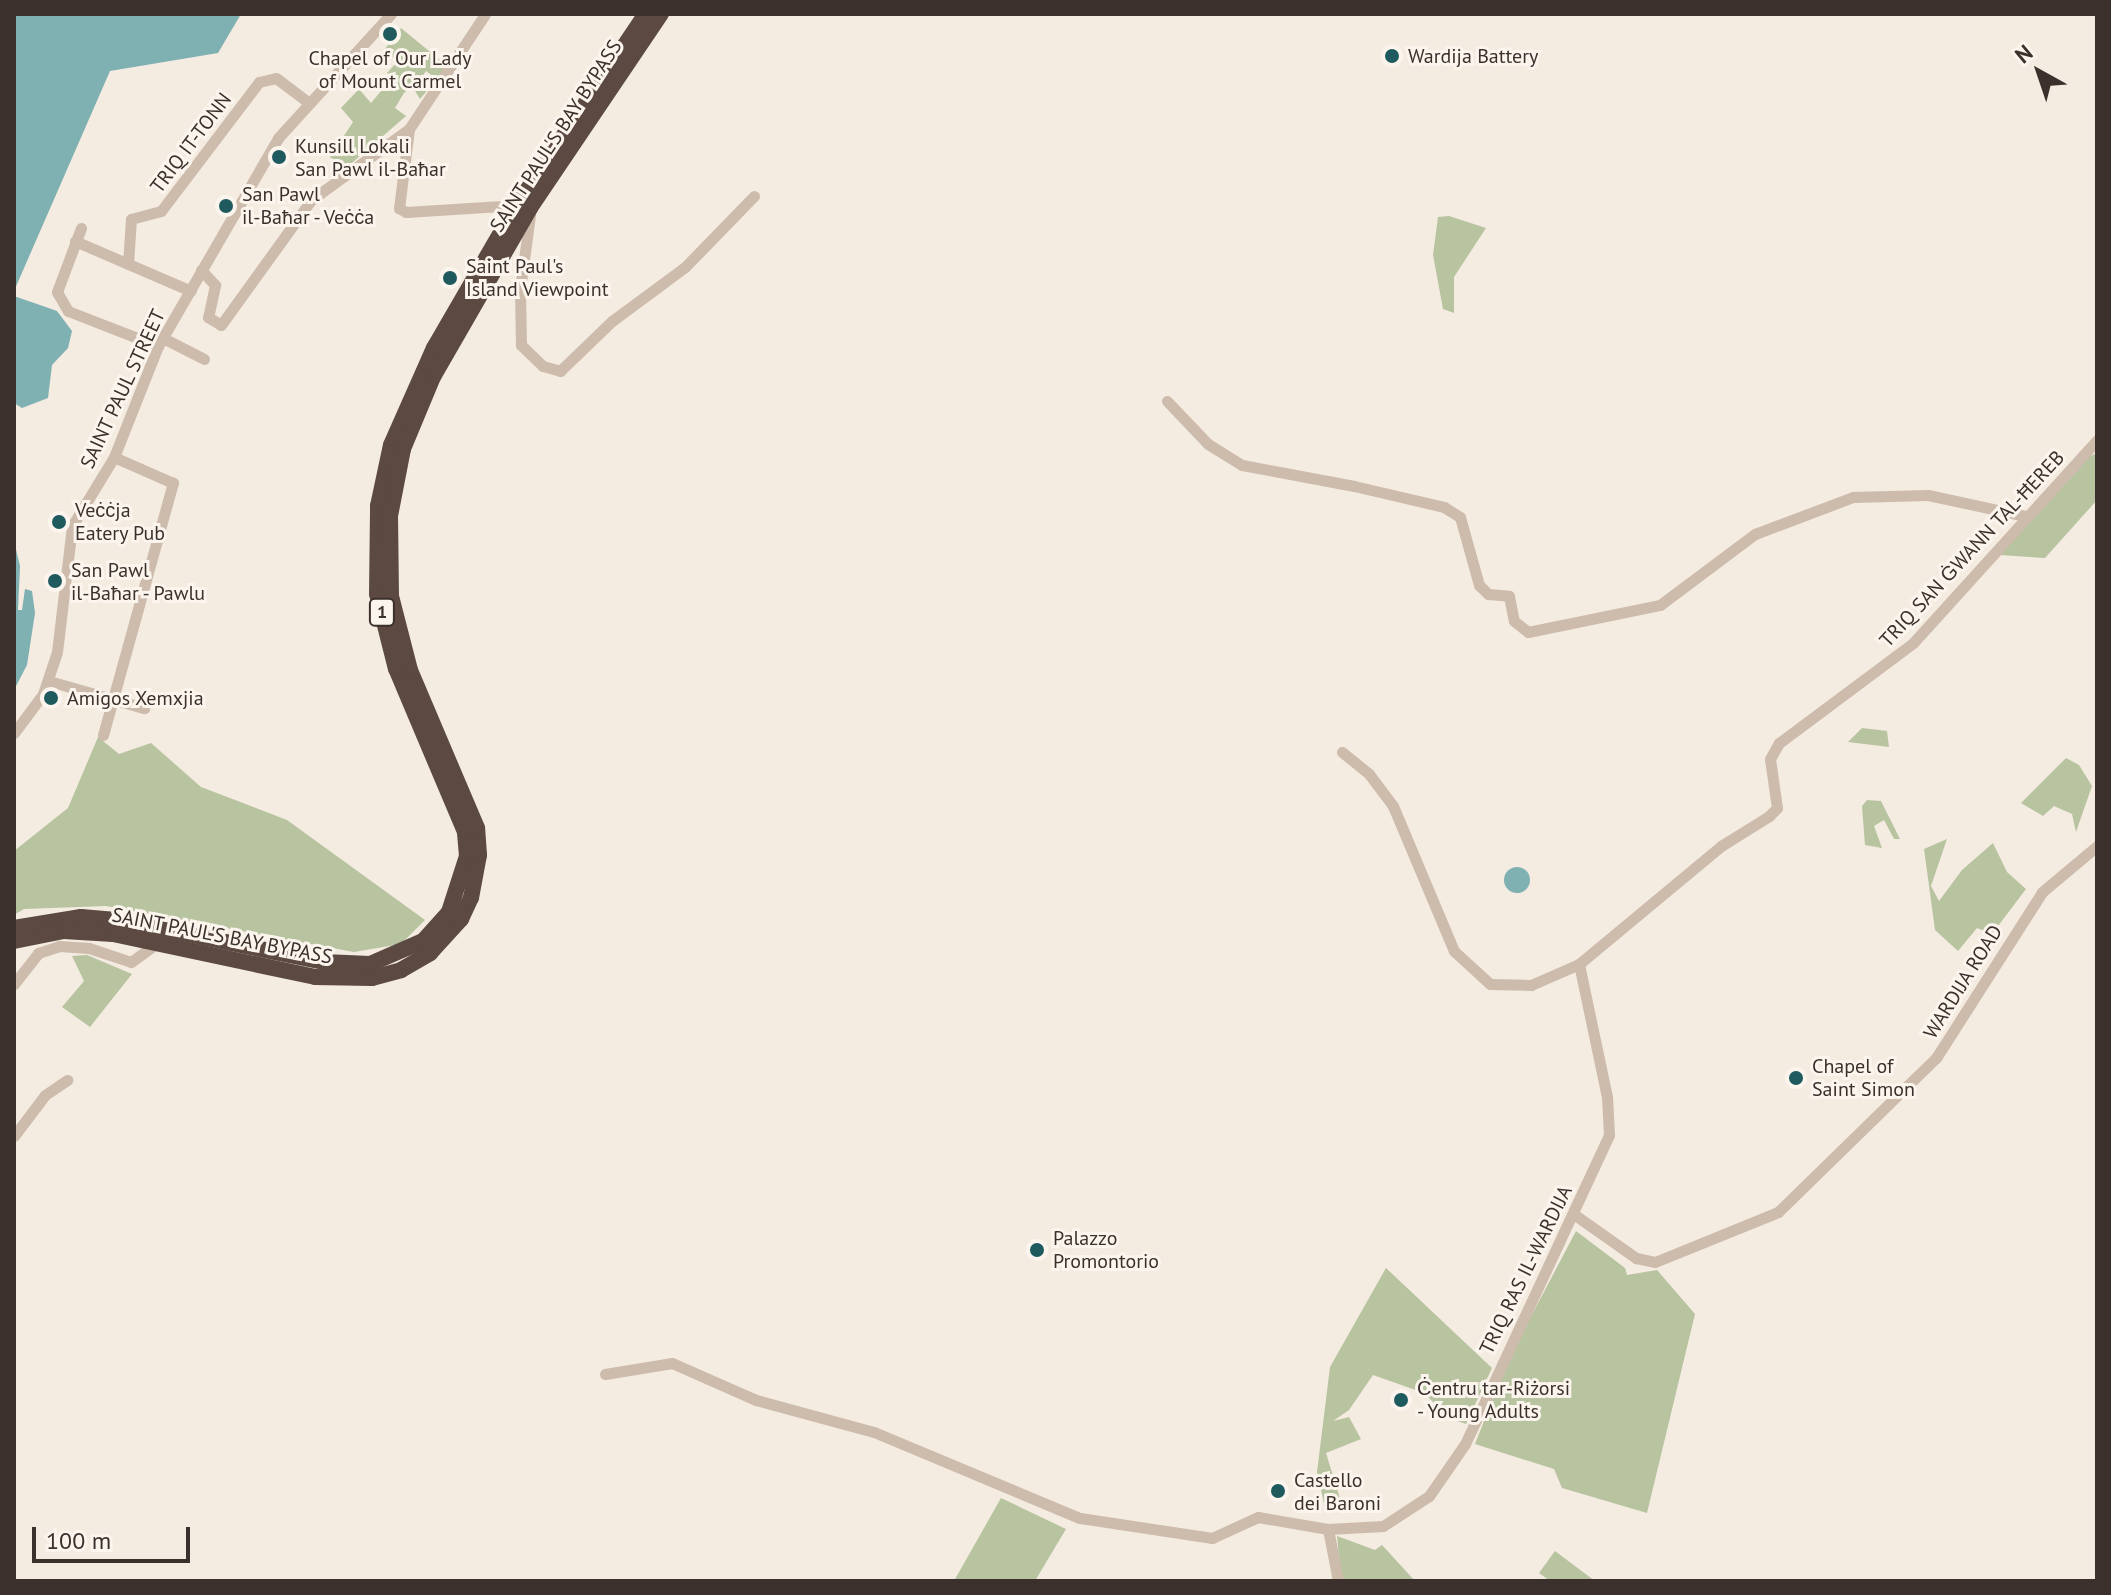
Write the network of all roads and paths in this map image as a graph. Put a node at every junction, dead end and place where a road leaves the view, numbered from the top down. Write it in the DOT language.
graph roads {
  1 [pos="391,14"];
  2 [pos="485,14"];
  3 [pos="646,14"];
  4 [pos="661,14"];
  5 [pos="309,103"];
  6 [pos="409,129"];
  7 [pos="754,196"];
  8 [pos="524,207"];
  9 [pos="81,228"];
  10 [pos="75,241"];
  11 [pos="128,264"];
  12 [pos="201,270"];
  13 [pos="191,291"];
  14 [pos="161,342"];
  15 [pos="204,359"];
  16 [pos="1167,401"];
  17 [pos="2097,440"];
  18 [pos="114,457"];
  19 [pos="2025,516"];
  20 [pos="49,681"];
  21 [pos="113,700"];
  22 [pos="144,708"];
  23 [pos="14,733"];
  24 [pos="103,735"];
  25 [pos="1342,752"];
  26 [pos="2097,846"];
  27 [pos="119,920"];
  28 [pos="14,928"];
  29 [pos="132,937"];
  30 [pos="14,941"];
  31 [pos="160,942"];
  32 [pos="115,960"];
  33 [pos="1579,964"];
  34 [pos="14,984"];
  35 [pos="67,1080"];
  36 [pos="14,1136"];
  37 [pos="1575,1215"];
  38 [pos="605,1374"];
  39 [pos="1328,1529"];
  40 [pos="1338,1581"];
  1 -- 5 [label="street, SAINT PAUL STREET"];
  2 -- 6 [label="street"];
  3 -- 8 [label="highway, SAINT PAUL'S BAY BYPASS / 1"];
  4 -- 8 [label="highway, SAINT PAUL'S BAY BYPASS / 1"];
  5 -- 11 [label="street, TRIQ IT-TONN"];
  5 -- 12 [label="street, SAINT PAUL STREET"];
  6 -- 8 [label="street"];
  6 -- 12 [label="street"];
  7 -- 8 [label="street"];
  8 -- 27 [label="highway, SAINT PAUL'S BAY BYPASS / 1"];
  8 -- 31 [label="highway, SAINT PAUL'S BAY BYPASS / 1"];
  9 -- 10 [label="street"];
  10 -- 11 [label="street"];
  10 -- 14 [label="street"];
  11 -- 13 [label="street"];
  12 -- 13 [label="street, SAINT PAUL STREET"];
  13 -- 14 [label="street, SAINT PAUL STREET"];
  14 -- 15 [label="street"];
  14 -- 18 [label="street, SAINT PAUL STREET"];
  16 -- 19 [label="street"];
  17 -- 19 [label="street, TRIQ SAN ĠWANN TAL-ĦEREB"];
  18 -- 20 [label="street, SAINT PAUL STREET"];
  18 -- 21 [label="street"];
  19 -- 33 [label="street, TRIQ SAN ĠWANN TAL-ĦEREB"];
  20 -- 21 [label="street"];
  20 -- 23 [label="street, SAINT PAUL STREET"];
  21 -- 22 [label="street"];
  21 -- 24 [label="street"];
  25 -- 33 [label="street"];
  26 -- 37 [label="street, WARDIJA ROAD"];
  27 -- 28 [label="highway, SAINT PAUL'S BAY BYPASS / 1"];
  27 -- 31 [label="street"];
  29 -- 30 [label="highway, SAINT PAUL'S BAY BYPASS / 1"];
  29 -- 31 [label="highway, SAINT PAUL'S BAY BYPASS / 1"];
  29 -- 32 [label="street"];
  31 -- 32 [label="street"];
  32 -- 34 [label="street"];
  33 -- 37 [label="street, TRIQ RAS IL-WARDIJA"];
  35 -- 36 [label="street"];
  37 -- 39 [label="street, TRIQ RAS IL-WARDIJA"];
  38 -- 39 [label="street, TRIQ RAS IL-WARDIJA"];
  39 -- 40 [label="street"];
}
